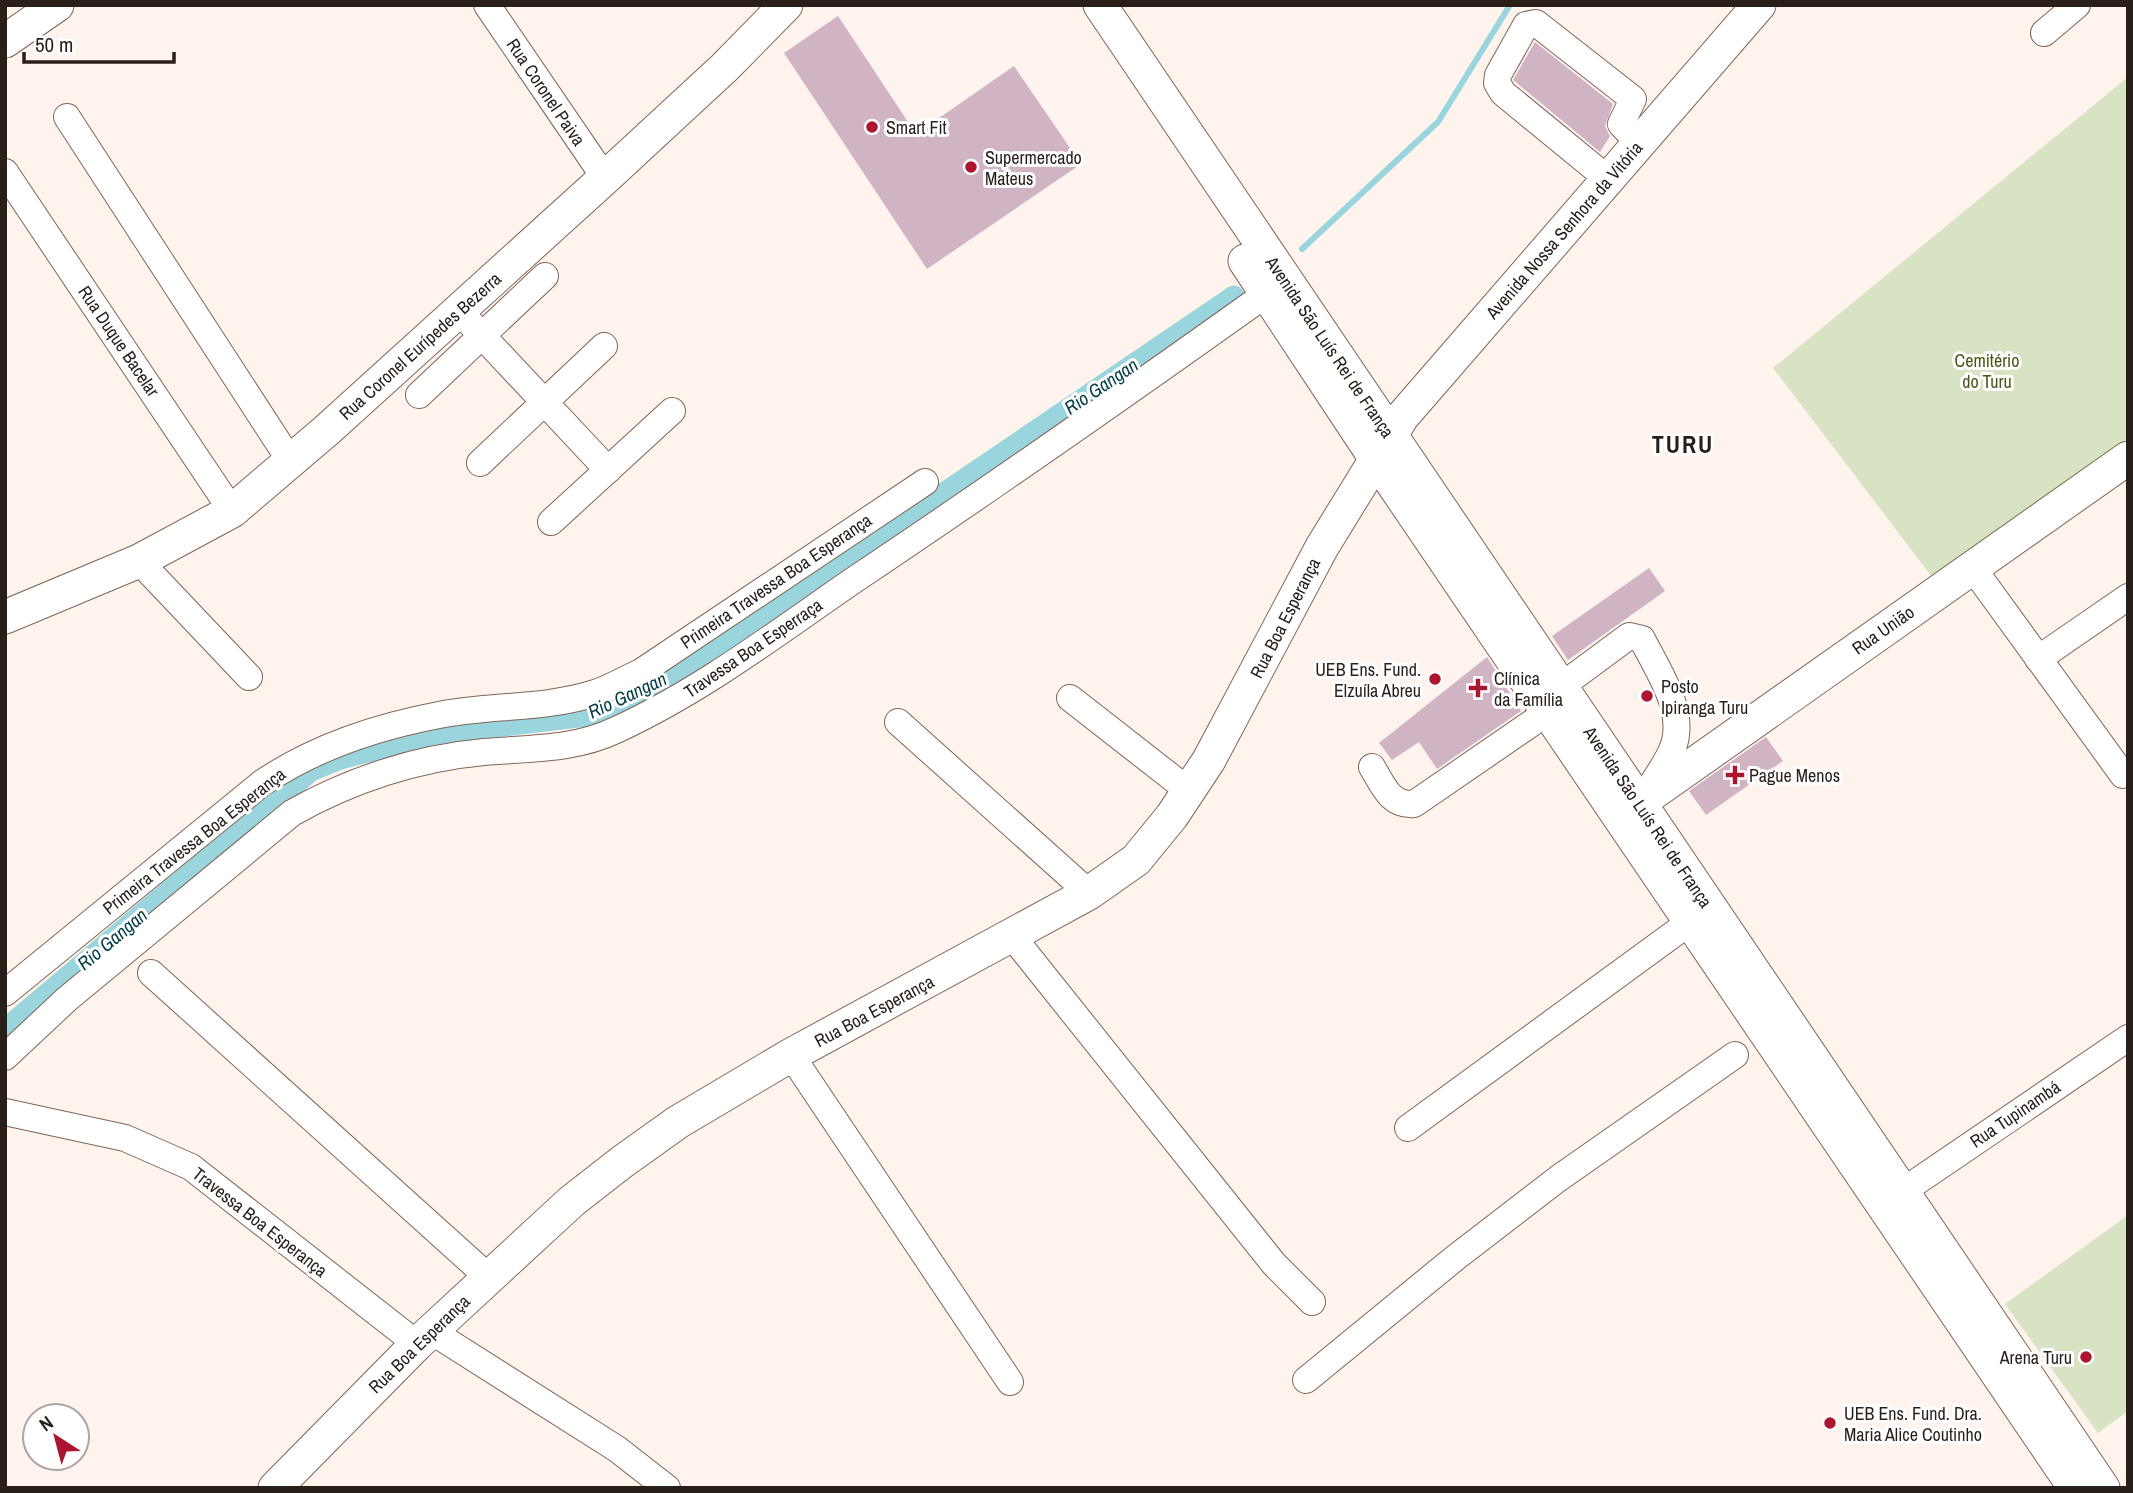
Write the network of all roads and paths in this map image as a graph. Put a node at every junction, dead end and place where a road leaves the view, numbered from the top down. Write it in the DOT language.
graph roads {
  1 [pos="57,5"];
  2 [pos="487,5"];
  3 [pos="786,5"];
  4 [pos="1076,5"];
  5 [pos="1100,5"];
  6 [pos="1759,5"];
  7 [pos="2077,5"];
  8 [pos="2044,33"];
  9 [pos="5,41"];
  10 [pos="67,117"];
  11 [pos="1639,143"];
  12 [pos="5,172"];
  13 [pos="605,178"];
  14 [pos="1608,179"];
  15 [pos="545,276"];
  16 [pos="1266,294"];
  17 [pos="459,311"];
  18 [pos="482,336"];
  19 [pos="604,346"];
  20 [pos="419,395"];
  21 [pos="545,402"];
  22 [pos="672,411"];
  23 [pos="1382,448"];
  24 [pos="2128,458"];
  25 [pos="291,462"];
  26 [pos="480,463"];
  27 [pos="608,470"];
  28 [pos="925,482"];
  29 [pos="232,511"];
  30 [pos="551,522"];
  31 [pos="139,561"];
  32 [pos="1972,567"];
  33 [pos="2128,597"];
  34 [pos="5,617"];
  35 [pos="2038,659"];
  36 [pos="249,677"];
  37 [pos="1070,698"];
  38 [pos="1554,700"];
  39 [pos="898,722"];
  40 [pos="1372,767"];
  41 [pos="2123,775"];
  42 [pos="1189,791"];
  43 [pos="1642,800"];
  44 [pos="1089,893"];
  45 [pos="1690,922"];
  46 [pos="1012,936"];
  47 [pos="151,973"];
  48 [pos="5,993"];
  49 [pos="2128,1038"];
  50 [pos="791,1055"];
  51 [pos="1735,1055"];
  52 [pos="5,1057"];
  53 [pos="5,1096"];
  54 [pos="5,1112"];
  55 [pos="36,1117"];
  56 [pos="1408,1128"];
  57 [pos="1903,1191"];
  58 [pos="486,1279"];
  59 [pos="1311,1301"];
  60 [pos="424,1338"];
  61 [pos="1306,1380"];
  62 [pos="1010,1381"];
  63 [pos="275,1488"];
  64 [pos="667,1488"];
  65 [pos="2075,1488"];
  66 [pos="2103,1488"];
  1 -- 9 [label="main road"];
  2 -- 13 [label="street, Rua Coronel Paiva"];
  3 -- 13 [label="main road, Rua Coronel Eurípedes Bezerra"];
  4 -- 16 [label="main road, Avenida São Luís Rei de França"];
  5 -- 23 [label="main road, Avenida São Luís Rei de França"];
  6 -- 11 [label="main road, Avenida Nossa Senhora da Vitória"];
  7 -- 8 [label="street"];
  10 -- 25 [label="street"];
  11 -- 14 [label="main road, Avenida Nossa Senhora da Vitória"];
  11 -- 14 [label="street"];
  12 -- 29 [label="street, Rua Duque Bacelar"];
  13 -- 17 [label="main road, Rua Coronel Eurípedes Bezerra"];
  14 -- 23 [label="main road, Avenida Nossa Senhora da Vitória"];
  15 -- 18 [label="street"];
  16 -- 23 [label="main road, Avenida São Luís Rei de França"];
  16 -- 52 [label="street, Travessa Boa Esperraça"];
  17 -- 18 [label="street"];
  17 -- 25 [label="main road, Rua Coronel Eurípedes Bezerra"];
  18 -- 20 [label="street"];
  18 -- 21 [label="street"];
  19 -- 21 [label="street"];
  21 -- 26 [label="street"];
  21 -- 27 [label="street"];
  22 -- 27 [label="street"];
  23 -- 38 [label="main road, Avenida São Luís Rei de França"];
  23 -- 42 [label="main road, Rua Boa Esperança"];
  24 -- 32 [label="main road, Rua União"];
  25 -- 29 [label="main road, Rua Coronel Eurípedes Bezerra"];
  27 -- 30 [label="street"];
  28 -- 48 [label="street, Primeira Travessa Boa Esperança"];
  29 -- 31 [label="main road, Rua Coronel Eurípedes Bezerra"];
  31 -- 34 [label="main road, Rua Coronel Eurípedes Bezerra"];
  31 -- 36 [label="street"];
  32 -- 35 [label="street"];
  32 -- 43 [label="main road, Rua União"];
  33 -- 35 [label="street"];
  35 -- 41 [label="street"];
  37 -- 42 [label="street"];
  38 -- 40 [label="street"];
  38 -- 43 [label="main road, Avenida São Luís Rei de França"];
  38 -- 43 [label="street"];
  38 -- 45 [label="main road, Avenida São Luís Rei de França"];
  39 -- 44 [label="street"];
  42 -- 44 [label="main road, Rua Boa Esperança"];
  43 -- 57 [label="main road, Avenida São Luís Rei de França"];
  44 -- 46 [label="main road, Rua Boa Esperança"];
  45 -- 56 [label="street"];
  45 -- 65 [label="main road, Avenida São Luís Rei de França"];
  46 -- 50 [label="main road, Rua Boa Esperança"];
  46 -- 59 [label="street"];
  47 -- 58 [label="street"];
  49 -- 57 [label="street, Rua Tupinambá"];
  50 -- 58 [label="main road, Rua Boa Esperança"];
  50 -- 62 [label="street"];
  51 -- 61 [label="street"];
  53 -- 55 [label="street"];
  54 -- 55 [label="street, Travessa Boa Esperança"];
  55 -- 60 [label="street, Travessa Boa Esperança"];
  57 -- 66 [label="main road, Avenida São Luís Rei de França"];
  58 -- 60 [label="main road, Rua Boa Esperança"];
  60 -- 63 [label="main road, Rua Boa Esperança"];
  60 -- 64 [label="street, Travessa Boa Esperança"];
}
